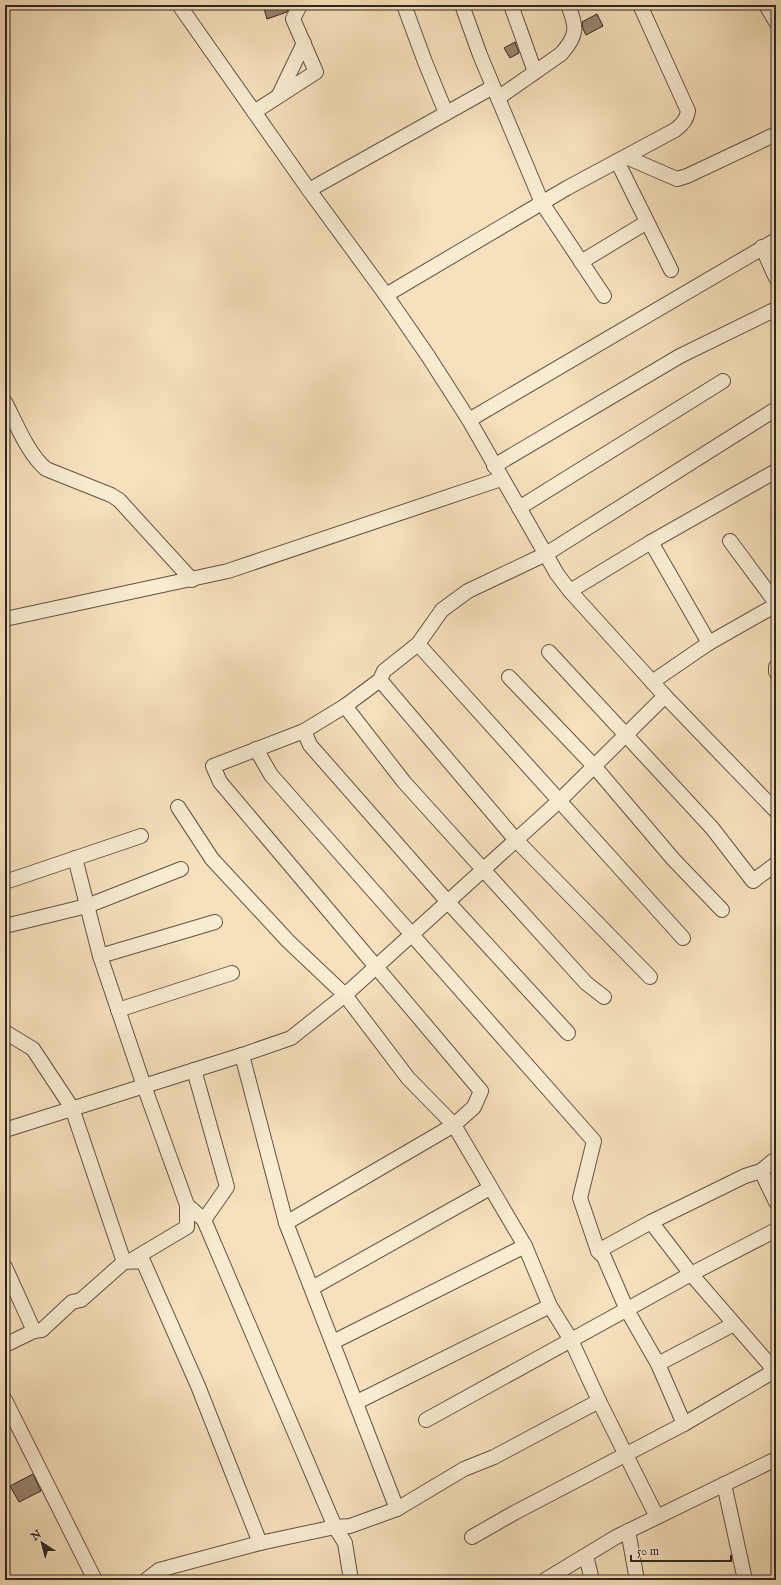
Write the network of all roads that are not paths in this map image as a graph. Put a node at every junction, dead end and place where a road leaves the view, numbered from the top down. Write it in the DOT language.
graph roads {
  1 [pos="179,5"];
  2 [pos="300,5"];
  3 [pos="404,5"];
  4 [pos="462,5"];
  5 [pos="511,5"];
  6 [pos="568,5"];
  7 [pos="640,5"];
  8 [pos="766,5"];
  9 [pos="776,22"];
  10 [pos="304,43"];
  11 [pos="535,72"];
  12 [pos="496,93"];
  13 [pos="279,95"];
  14 [pos="254,112"];
  15 [pos="446,113"];
  16 [pos="776,134"];
  17 [pos="621,159"];
  18 [pos="309,190"];
  19 [pos="542,203"];
  20 [pos="647,222"];
  21 [pos="776,240"];
  22 [pos="762,247"];
  23 [pos="581,262"];
  24 [pos="671,270"];
  25 [pos="776,278"];
  26 [pos="386,295"];
  27 [pos="604,296"];
  28 [pos="776,310"];
  29 [pos="724,381"];
  30 [pos="5,402"];
  31 [pos="776,409"];
  32 [pos="469,420"];
  33 [pos="494,466"];
  34 [pos="774,477"];
  35 [pos="502,479"];
  36 [pos="519,508"];
  37 [pos="730,541"];
  38 [pos="650,542"];
  39 [pos="546,554"];
  40 [pos="192,580"];
  41 [pos="570,591"];
  42 [pos="776,604"];
  43 [pos="5,619"];
  44 [pos="709,643"];
  45 [pos="418,644"];
  46 [pos="550,652"];
  47 [pos="776,666"];
  48 [pos="776,672"];
  49 [pos="509,677"];
  50 [pos="380,680"];
  51 [pos="652,682"];
  52 [pos="665,696"];
  53 [pos="345,706"];
  54 [pos="304,731"];
  55 [pos="625,735"];
  56 [pos="256,749"];
  57 [pos="594,766"];
  58 [pos="559,801"];
  59 [pos="178,807"];
  60 [pos="776,811"];
  61 [pos="141,836"];
  62 [pos="515,839"];
  63 [pos="75,858"];
  64 [pos="776,864"];
  65 [pos="181,869"];
  66 [pos="483,869"];
  67 [pos="5,882"];
  68 [pos="447,901"];
  69 [pos="87,906"];
  70 [pos="722,910"];
  71 [pos="215,922"];
  72 [pos="5,926"];
  73 [pos="412,934"];
  74 [pos="683,938"];
  75 [pos="100,956"];
  76 [pos="375,967"];
  77 [pos="232,973"];
  78 [pos="650,976"];
  79 [pos="345,995"];
  80 [pos="604,997"];
  81 [pos="118,1010"];
  82 [pos="5,1032"];
  83 [pos="568,1033"];
  84 [pos="242,1055"];
  85 [pos="194,1070"];
  86 [pos="144,1086"];
  87 [pos="72,1108"];
  88 [pos="454,1125"];
  89 [pos="5,1130"];
  90 [pos="776,1160"];
  91 [pos="761,1171"];
  92 [pos="490,1188"];
  93 [pos="776,1202"];
  94 [pos="187,1205"];
  95 [pos="204,1220"];
  96 [pos="651,1222"];
  97 [pos="286,1223"];
  98 [pos="776,1230"];
  99 [pos="524,1246"];
  100 [pos="598,1251"];
  101 [pos="127,1261"];
  102 [pos="5,1267"];
  103 [pos="691,1274"];
  104 [pos="312,1288"];
  105 [pos="550,1306"];
  106 [pos="627,1310"];
  107 [pos="734,1324"];
  108 [pos="34,1332"];
  109 [pos="571,1340"];
  110 [pos="333,1342"];
  111 [pos="5,1345"];
  112 [pos="658,1364"];
  113 [pos="775,1371"];
  114 [pos="5,1400"];
  115 [pos="599,1401"];
  116 [pos="357,1402"];
  117 [pos="426,1420"];
  118 [pos="684,1424"];
  119 [pos="626,1456"];
  120 [pos="776,1459"];
  121 [pos="724,1484"];
  122 [pos="397,1509"];
  123 [pos="657,1517"];
  124 [pos="335,1527"];
  125 [pos="628,1531"];
  126 [pos="472,1537"];
  127 [pos="260,1543"];
  128 [pos="586,1556"];
  129 [pos="95,1580"];
  130 [pos="146,1580"];
  131 [pos="351,1580"];
  132 [pos="545,1580"];
  133 [pos="592,1580"];
  134 [pos="636,1580"];
  135 [pos="745,1580"];
  1 -- 14 [label="street"];
  2 -- 10 [label="street"];
  3 -- 15 [label="street"];
  4 -- 12 [label="street"];
  5 -- 11 [label="street"];
  6 -- 11 [label="street"];
  7 -- 17 [label="street"];
  8 -- 9 [label="street"];
  10 -- 13 [label="street"];
  10 -- 13 [label="street"];
  11 -- 12 [label="street"];
  12 -- 15 [label="street"];
  12 -- 19 [label="street"];
  13 -- 14 [label="street"];
  14 -- 18 [label="street"];
  15 -- 18 [label="street"];
  16 -- 17 [label="street"];
  17 -- 19 [label="street"];
  17 -- 20 [label="street"];
  18 -- 26 [label="street"];
  19 -- 23 [label="street"];
  19 -- 26 [label="street"];
  20 -- 23 [label="street"];
  20 -- 24 [label="street"];
  21 -- 22 [label="street"];
  22 -- 25 [label="street"];
  22 -- 32 [label="street"];
  23 -- 27 [label="street"];
  26 -- 32 [label="street"];
  28 -- 33 [label="street"];
  29 -- 36 [label="street"];
  30 -- 40 [label="street"];
  31 -- 39 [label="street"];
  32 -- 33 [label="street"];
  33 -- 35 [label="street"];
  34 -- 38 [label="street"];
  35 -- 36 [label="street"];
  35 -- 40 [label="street"];
  36 -- 39 [label="street"];
  37 -- 42 [label="street"];
  38 -- 41 [label="street"];
  38 -- 44 [label="street"];
  39 -- 41 [label="street"];
  39 -- 45 [label="street"];
  40 -- 43 [label="street"];
  41 -- 51 [label="street"];
  42 -- 44 [label="street"];
  44 -- 51 [label="street"];
  45 -- 50 [label="street"];
  45 -- 58 [label="street"];
  46 -- 55 [label="street"];
  47 -- 48 [label="street"];
  49 -- 57 [label="street"];
  50 -- 53 [label="street"];
  50 -- 62 [label="street"];
  51 -- 52 [label="street"];
  52 -- 55 [label="street"];
  52 -- 60 [label="street"];
  53 -- 54 [label="street"];
  53 -- 66 [label="street"];
  54 -- 56 [label="street"];
  54 -- 68 [label="street"];
  55 -- 57 [label="street"];
  55 -- 64 [label="street"];
  56 -- 73 [label="street"];
  56 -- 76 [label="street"];
  57 -- 58 [label="street"];
  57 -- 70 [label="street"];
  58 -- 62 [label="street"];
  58 -- 74 [label="street"];
  59 -- 79 [label="street"];
  61 -- 63 [label="street"];
  62 -- 66 [label="street"];
  62 -- 78 [label="street"];
  63 -- 67 [label="street"];
  63 -- 69 [label="street"];
  65 -- 69 [label="street"];
  66 -- 68 [label="street"];
  66 -- 80 [label="street"];
  68 -- 73 [label="street"];
  68 -- 83 [label="street"];
  69 -- 72 [label="street"];
  69 -- 75 [label="street"];
  71 -- 75 [label="street"];
  73 -- 76 [label="street"];
  73 -- 100 [label="street"];
  75 -- 81 [label="street"];
  76 -- 79 [label="street"];
  76 -- 88 [label="street"];
  77 -- 81 [label="street"];
  79 -- 84 [label="street"];
  79 -- 88 [label="street"];
  81 -- 86 [label="street"];
  82 -- 87 [label="street"];
  84 -- 85 [label="street"];
  84 -- 97 [label="street"];
  85 -- 86 [label="street"];
  85 -- 95 [label="street"];
  86 -- 87 [label="street"];
  86 -- 94 [label="street"];
  87 -- 89 [label="street"];
  87 -- 101 [label="street"];
  88 -- 92 [label="street"];
  88 -- 97 [label="street"];
  90 -- 91 [label="street"];
  91 -- 93 [label="street"];
  91 -- 96 [label="street"];
  92 -- 99 [label="street"];
  92 -- 104 [label="street"];
  94 -- 95 [label="street"];
  94 -- 101 [label="street"];
  95 -- 124 [label="street"];
  96 -- 100 [label="street"];
  96 -- 103 [label="street"];
  97 -- 104 [label="street"];
  98 -- 103 [label="street"];
  99 -- 105 [label="street"];
  99 -- 110 [label="street"];
  100 -- 106 [label="street"];
  101 -- 108 [label="street"];
  101 -- 127 [label="street"];
  102 -- 108 [label="street"];
  103 -- 106 [label="street"];
  103 -- 107 [label="street"];
  104 -- 110 [label="street"];
  105 -- 109 [label="street"];
  105 -- 116 [label="street"];
  106 -- 109 [label="street"];
  106 -- 112 [label="street"];
  107 -- 112 [label="street"];
  107 -- 113 [label="street"];
  108 -- 111 [label="street"];
  109 -- 115 [label="street"];
  109 -- 117 [label="street"];
  110 -- 116 [label="street"];
  112 -- 118 [label="street"];
  113 -- 118 [label="street"];
  114 -- 129 [label="street"];
  115 -- 119 [label="street"];
  115 -- 122 [label="street"];
  116 -- 122 [label="street"];
  118 -- 119 [label="street"];
  119 -- 123 [label="street"];
  119 -- 126 [label="street"];
  120 -- 121 [label="street"];
  121 -- 123 [label="street"];
  121 -- 135 [label="street"];
  122 -- 124 [label="street"];
  123 -- 125 [label="street"];
  124 -- 127 [label="street"];
  124 -- 131 [label="street"];
  125 -- 128 [label="street"];
  125 -- 134 [label="street"];
  127 -- 130 [label="street"];
  128 -- 132 [label="street"];
  128 -- 133 [label="street"];
}
